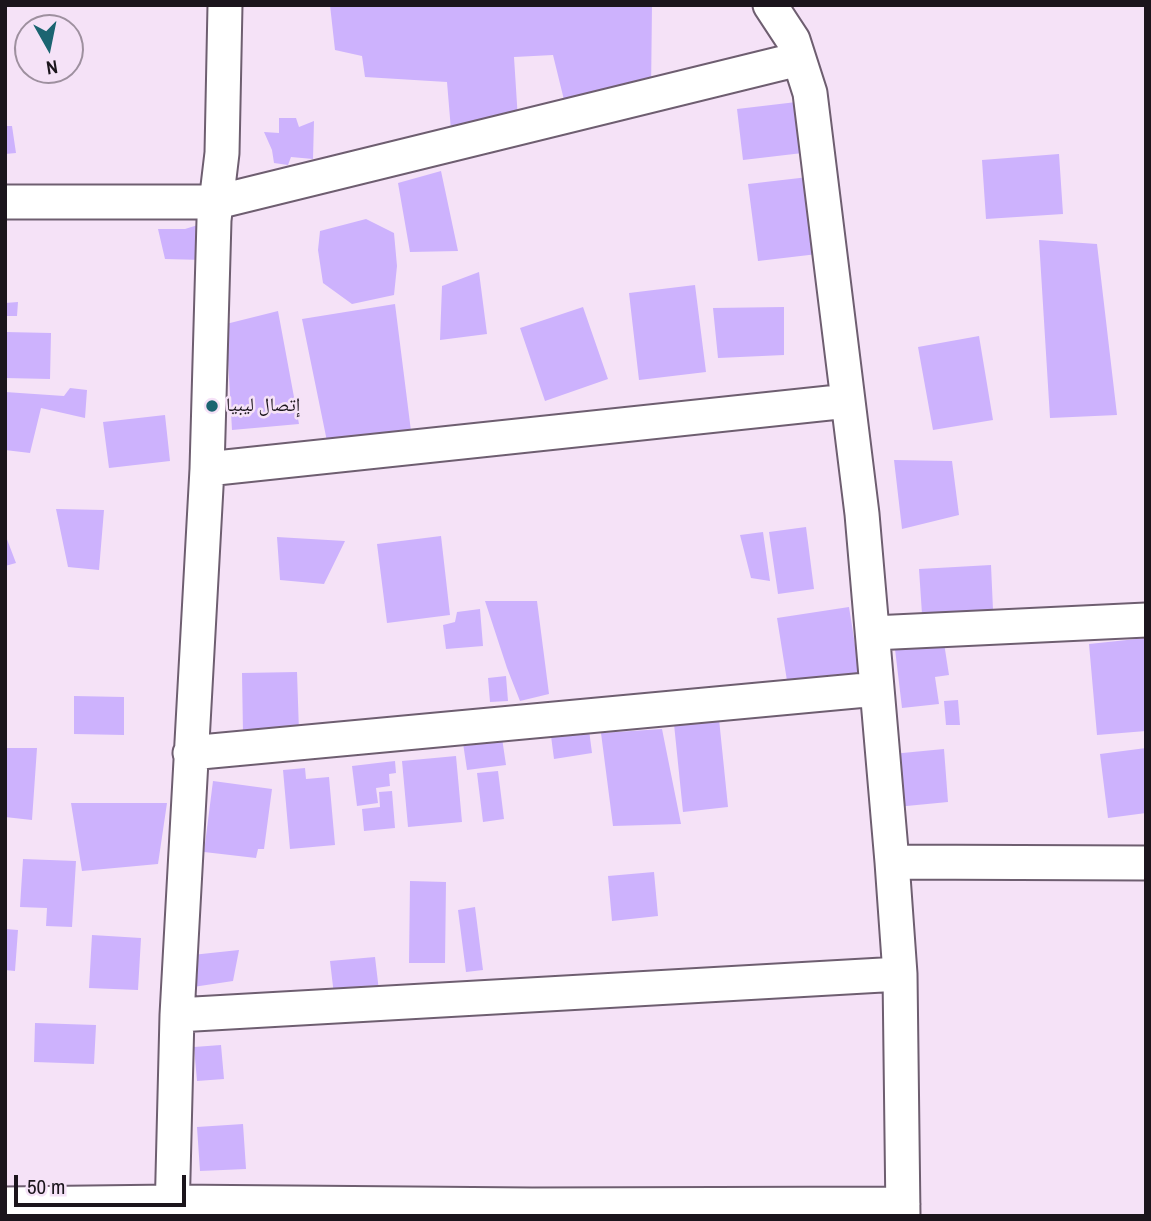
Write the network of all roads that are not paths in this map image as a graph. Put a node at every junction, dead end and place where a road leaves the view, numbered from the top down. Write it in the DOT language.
graph roads {
  1 [pos="225,5"];
  2 [pos="770,5"];
  3 [pos="799,59"];
  4 [pos="5,202"];
  5 [pos="218,202"];
  6 [pos="848,401"];
  7 [pos="207,469"];
  8 [pos="1146,620"];
  9 [pos="873,633"];
  10 [pos="877,689"];
  11 [pos="190,753"];
  12 [pos="892,862"];
  13 [pos="1146,863"];
  14 [pos="900,974"];
  15 [pos="177,1015"];
  16 [pos="5,1204"];
  17 [pos="172,1209"];
  18 [pos="903,1210"];
  1 -- 5 [label="street"];
  2 -- 3 [label="street"];
  3 -- 5 [label="street"];
  3 -- 6 [label="street"];
  4 -- 5 [label="street"];
  5 -- 7 [label="street"];
  6 -- 7 [label="street"];
  6 -- 9 [label="street"];
  7 -- 11 [label="street"];
  8 -- 9 [label="street"];
  9 -- 10 [label="street"];
  10 -- 11 [label="street"];
  10 -- 12 [label="street"];
  11 -- 15 [label="street"];
  12 -- 13 [label="street"];
  12 -- 14 [label="street"];
  14 -- 15 [label="street"];
  14 -- 18 [label="street"];
  15 -- 17 [label="street"];
  16 -- 17 [label="street"];
  17 -- 18 [label="street"];
}
